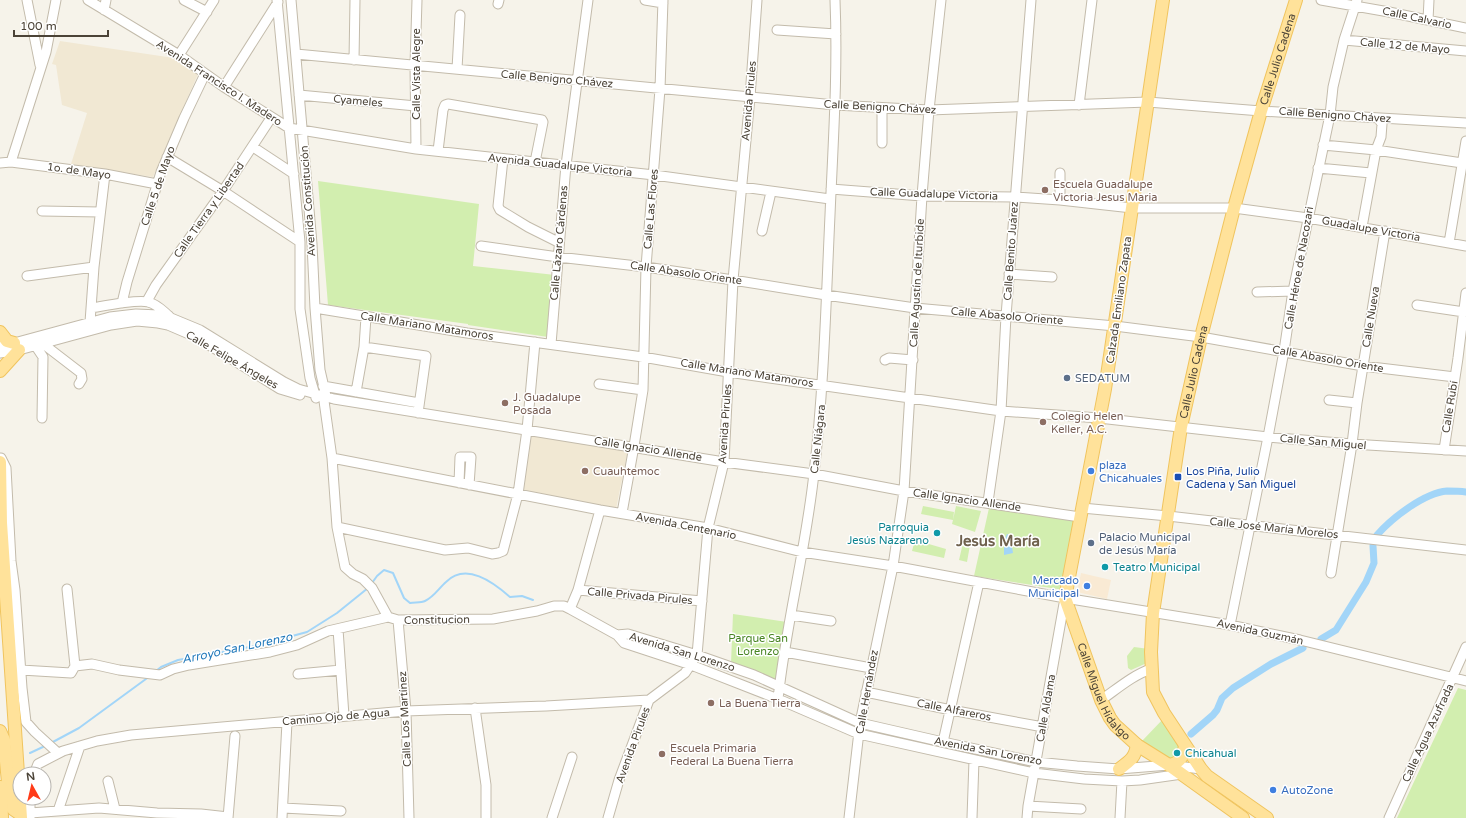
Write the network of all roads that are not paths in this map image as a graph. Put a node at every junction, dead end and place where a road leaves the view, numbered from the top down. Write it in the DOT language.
graph roads {
  1 [pos="27,0"];
  2 [pos="56,0"];
  3 [pos="88,0"];
  4 [pos="106,0"];
  5 [pos="184,0"];
  6 [pos="214,0"];
  7 [pos="291,0"];
  8 [pos="356,0"];
  9 [pos="416,0"];
  10 [pos="588,0"];
  11 [pos="646,0"];
  12 [pos="757,0"];
  13 [pos="834,0"];
  14 [pos="942,0"];
  15 [pos="1031,0"];
  16 [pos="1092,0"];
  17 [pos="1163,0"];
  18 [pos="1296,0"];
  19 [pos="1321,0"];
  20 [pos="1428,0"];
  21 [pos="278,1"];
  22 [pos="663,2"];
  23 [pos="1356,3"];
  24 [pos="104,10"];
  25 [pos="207,12"];
  26 [pos="460,14"];
  27 [pos="1428,20"];
  28 [pos="1466,28"];
  29 [pos="777,30"];
  30 [pos="836,34"];
  31 [pos="1344,40"];
  32 [pos="1466,51"];
  33 [pos="296,54"];
  34 [pos="180,55"];
  35 [pos="354,60"];
  36 [pos="415,65"];
  37 [pos="41,67"];
  38 [pos="457,69"];
  39 [pos="205,74"];
  40 [pos="577,81"];
  41 [pos="224,87"];
  42 [pos="660,89"];
  43 [pos="300,95"];
  44 [pos="750,97"];
  45 [pos="1148,102"];
  46 [pos="835,105"];
  47 [pos="1079,105"];
  48 [pos="416,106"];
  49 [pos="1024,107"];
  50 [pos="882,108"];
  51 [pos="929,110"];
  52 [pos="1261,111"];
  53 [pos="1330,115"];
  54 [pos="272,118"];
  55 [pos="1378,118"];
  56 [pos="1466,123"];
  57 [pos="289,128"];
  58 [pos="303,130"];
  59 [pos="1466,140"];
  60 [pos="882,143"];
  61 [pos="1323,145"];
  62 [pos="252,147"];
  63 [pos="416,149"];
  64 [pos="1376,150"];
  65 [pos="438,151"];
  66 [pos="167,157"];
  67 [pos="502,159"];
  68 [pos="11,162"];
  69 [pos="535,162"];
  70 [pos="0,163"];
  71 [pos="1462,164"];
  72 [pos="566,165"];
  73 [pos="1318,168"];
  74 [pos="1060,173"];
  75 [pos="106,174"];
  76 [pos="294,174"];
  77 [pos="1371,174"];
  78 [pos="654,175"];
  79 [pos="157,184"];
  80 [pos="742,188"];
  81 [pos="223,191"];
  82 [pos="771,192"];
  83 [pos="831,194"];
  84 [pos="922,196"];
  85 [pos="1015,197"];
  86 [pos="1060,200"];
  87 [pos="1132,208"];
  88 [pos="1234,208"];
  89 [pos="42,211"];
  90 [pos="100,212"];
  91 [pos="1308,218"];
  92 [pos="1362,227"];
  93 [pos="762,231"];
  94 [pos="1385,231"];
  95 [pos="300,242"];
  96 [pos="558,242"];
  97 [pos="1449,243"];
  98 [pos="481,246"];
  99 [pos="1466,246"];
  100 [pos="558,257"];
  101 [pos="94,267"];
  102 [pos="646,267"];
  103 [pos="1009,274"];
  104 [pos="27,276"];
  105 [pos="1052,277"];
  106 [pos="733,280"];
  107 [pos="1293,291"];
  108 [pos="1257,292"];
  109 [pos="1466,294"];
  110 [pos="826,295"];
  111 [pos="147,301"];
  112 [pos="122,303"];
  113 [pos="1417,305"];
  114 [pos="92,308"];
  115 [pos="315,308"];
  116 [pos="915,308"];
  117 [pos="1464,312"];
  118 [pos="366,316"];
  119 [pos="1006,316"];
  120 [pos="171,318"];
  121 [pos="90,322"];
  122 [pos="1115,326"];
  123 [pos="0,332"];
  124 [pos="1201,337"];
  125 [pos="535,342"];
  126 [pos="39,344"];
  127 [pos="550,344"];
  128 [pos="0,345"];
  129 [pos="16,346"];
  130 [pos="364,347"];
  131 [pos="1284,351"];
  132 [pos="0,353"];
  133 [pos="643,356"];
  134 [pos="1462,358"];
  135 [pos="885,360"];
  136 [pos="913,360"];
  137 [pos="1363,366"];
  138 [pos="0,371"];
  139 [pos="728,372"];
  140 [pos="1455,377"];
  141 [pos="79,384"];
  142 [pos="600,384"];
  143 [pos="823,384"];
  144 [pos="323,386"];
  145 [pos="643,390"];
  146 [pos="356,392"];
  147 [pos="323,398"];
  148 [pos="910,398"];
  149 [pos="1329,400"];
  150 [pos="419,403"];
  151 [pos="1357,404"];
  152 [pos="1001,411"];
  153 [pos="418,413"];
  154 [pos="42,418"];
  155 [pos="1099,418"];
  156 [pos="1181,427"];
  157 [pos="527,430"];
  158 [pos="1268,437"];
  159 [pos="1352,444"];
  160 [pos="634,446"];
  161 [pos="1444,450"];
  162 [pos="1466,451"];
  163 [pos="0,458"];
  164 [pos="332,458"];
  165 [pos="0,462"];
  166 [pos="724,462"];
  167 [pos="814,474"];
  168 [pos="458,483"];
  169 [pos="469,485"];
  170 [pos="904,491"];
  171 [pos="518,494"];
  172 [pos="988,502"];
  173 [pos="600,510"];
  174 [pos="1081,512"];
  175 [pos="622,513"];
  176 [pos="1168,516"];
  177 [pos="1251,526"];
  178 [pos="337,527"];
  179 [pos="708,528"];
  180 [pos="1338,535"];
  181 [pos="1466,550"];
  182 [pos="802,552"];
  183 [pos="7,560"];
  184 [pos="893,566"];
  185 [pos="1332,573"];
  186 [pos="979,582"];
  187 [pos="67,589"];
  188 [pos="578,590"];
  189 [pos="1065,598"];
  190 [pos="702,601"];
  191 [pos="570,609"];
  192 [pos="1153,613"];
  193 [pos="791,614"];
  194 [pos="388,617"];
  195 [pos="398,620"];
  196 [pos="831,621"];
  197 [pos="1230,625"];
  198 [pos="338,629"];
  199 [pos="617,635"];
  200 [pos="1466,647"];
  201 [pos="785,652"];
  202 [pos="697,655"];
  203 [pos="691,665"];
  204 [pos="75,666"];
  205 [pos="870,668"];
  206 [pos="1151,669"];
  207 [pos="21,670"];
  208 [pos="341,670"];
  209 [pos="298,674"];
  210 [pos="1453,678"];
  211 [pos="1466,681"];
  212 [pos="779,685"];
  213 [pos="866,692"];
  214 [pos="778,699"];
  215 [pos="649,700"];
  216 [pos="1101,700"];
  217 [pos="475,708"];
  218 [pos="951,710"];
  219 [pos="406,711"];
  220 [pos="344,716"];
  221 [pos="286,722"];
  222 [pos="860,723"];
  223 [pos="1043,727"];
  224 [pos="0,731"];
  225 [pos="859,734"];
  226 [pos="235,736"];
  227 [pos="943,742"];
  228 [pos="1137,745"];
  229 [pos="80,746"];
  230 [pos="1185,746"];
  231 [pos="58,753"];
  232 [pos="572,757"];
  233 [pos="0,760"];
  234 [pos="974,760"];
  235 [pos="1036,762"];
  236 [pos="1169,765"];
  237 [pos="37,766"];
  238 [pos="1119,769"];
  239 [pos="1034,773"];
  240 [pos="1204,773"];
  241 [pos="1182,774"];
  242 [pos="108,781"];
  243 [pos="1122,781"];
  244 [pos="1196,784"];
  245 [pos="28,806"];
  246 [pos="1028,806"];
  247 [pos="283,808"];
  248 [pos="115,809"];
  249 [pos="1081,809"];
  250 [pos="58,811"];
  251 [pos="341,811"];
  252 [pos="132,814"];
  253 [pos="25,816"];
  254 [pos="169,816"];
  255 [pos="189,816"];
  256 [pos="2,818"];
  257 [pos="228,818"];
  258 [pos="282,818"];
  259 [pos="409,818"];
  260 [pos="486,818"];
  261 [pos="552,818"];
  262 [pos="608,818"];
  263 [pos="849,818"];
  264 [pos="972,818"];
  265 [pos="1027,818"];
  266 [pos="1120,818"];
  267 [pos="1243,818"];
  268 [pos="1267,818"];
  269 [pos="1389,818"];
  1 -- 37 [label="street"];
  2 -- 37 [label="street"];
  3 -- 24 [label="street, Avenida Francisco I. Madero"];
  4 -- 24 [label="street"];
  5 -- 25 [label="street"];
  6 -- 25 [label="street"];
  7 -- 33 [label="street, Avenida Constitución"];
  8 -- 35 [label="street"];
  9 -- 36 [label="street, Calle Vista Alegre"];
  10 -- 40 [label="street, Calle Lázaro Cárdenas"];
  11 -- 22 [label="street"];
  12 -- 44 [label="street, Avenida Pirules"];
  13 -- 30 [label="street, Calle Niágara"];
  14 -- 51 [label="street, Calle Agustín de Iturbide"];
  15 -- 49 [label="street, Calle Benito Juárez"];
  16 -- 47 [label="street"];
  17 -- 45 [label="main road, Calzada Emiliano Zapata"];
  18 -- 52 [label="main road, Calle Julio Cadena"];
  19 -- 23 [label="street, Calle Calvario"];
  20 -- 27 [label="street"];
  21 -- 41 [label="street"];
  21 -- 57 [label="street, Avenida Constitución"];
  22 -- 42 [label="street, Calle Las Flores"];
  23 -- 27 [label="street, Calle Calvario"];
  23 -- 31 [label="street, Calle Héroe de Nacozari"];
  24 -- 34 [label="street, Avenida Francisco I. Madero"];
  25 -- 34 [label="street"];
  26 -- 38 [label="street"];
  27 -- 28 [label="street, Calle Calvario"];
  29 -- 30 [label="street"];
  30 -- 46 [label="street, Calle Niágara"];
  31 -- 32 [label="street, Calle 12 de Mayo"];
  31 -- 53 [label="street, Calle Héroe de Nacozari"];
  33 -- 35 [label="street, Calle Benigno Chávez"];
  33 -- 43 [label="street, Avenida Constitución"];
  34 -- 39 [label="street, Avenida Francisco I. Madero"];
  35 -- 36 [label="street, Calle Benigno Chávez"];
  36 -- 38 [label="street, Calle Benigno Chávez"];
  36 -- 48 [label="street, Calle Vista Alegre"];
  37 -- 68 [label="street"];
  38 -- 40 [label="street, Calle Benigno Chávez"];
  39 -- 41 [label="street, Avenida Francisco I. Madero"];
  39 -- 66 [label="street, Calle 5 de Mayo"];
  40 -- 42 [label="street, Calle Benigno Chávez"];
  40 -- 72 [label="street, Calle Lázaro Cárdenas"];
  41 -- 54 [label="street, Avenida Francisco I. Madero"];
  42 -- 44 [label="street, Calle Benigno Chávez"];
  42 -- 78 [label="street, Calle Las Flores"];
  43 -- 48 [label="street, Cyameles"];
  43 -- 58 [label="street, Avenida Constitución"];
  44 -- 46 [label="street, Calle Benigno Chávez"];
  44 -- 80 [label="street, Avenida Pirules"];
  45 -- 47 [label="street, Calle Benigno Chávez"];
  45 -- 52 [label="street, Calle Benigno Chávez"];
  45 -- 87 [label="main road, Calzada Emiliano Zapata"];
  46 -- 50 [label="street, Calle Benigno Chávez"];
  46 -- 83 [label="street, Calle Niágara"];
  47 -- 49 [label="street, Calle Benigno Chávez"];
  48 -- 63 [label="street, Calle Vista Alegre"];
  49 -- 51 [label="street, Calle Benigno Chávez"];
  49 -- 85 [label="street, Calle Benito Juárez"];
  50 -- 51 [label="street, Calle Benigno Chávez"];
  50 -- 60 [label="street"];
  51 -- 84 [label="street, Calle Agustín de Iturbide"];
  52 -- 53 [label="street, Calle Benigno Chávez"];
  52 -- 88 [label="main road, Calle Julio Cadena"];
  53 -- 55 [label="street, Calle Benigno Chávez"];
  53 -- 61 [label="street, Calle Héroe de Nacozari"];
  54 -- 57 [label="street, Avenida Francisco I. Madero"];
  54 -- 62 [label="street, Calle Tierra y Libertad"];
  55 -- 56 [label="street, Calle Benigno Chávez"];
  55 -- 64 [label="street"];
  57 -- 58 [label="street, Avenida Guadalupe Victoria"];
  57 -- 76 [label="street, Avenida Constitución"];
  58 -- 63 [label="street, Avenida Guadalupe Victoria"];
  58 -- 115 [label="street, Avenida Constitución"];
  59 -- 71 [label="street"];
  61 -- 64 [label="street"];
  61 -- 73 [label="street, Calle Héroe de Nacozari"];
  62 -- 76 [label="street"];
  62 -- 81 [label="street, Calle Tierra y Libertad"];
  63 -- 65 [label="street, Avenida Guadalupe Victoria"];
  64 -- 71 [label="street"];
  64 -- 77 [label="street"];
  65 -- 67 [label="street, Avenida Guadalupe Victoria"];
  65 -- 69 [label="street"];
  66 -- 79 [label="street, Calle 5 de Mayo"];
  66 -- 81 [label="street"];
  67 -- 69 [label="street, Avenida Guadalupe Victoria"];
  67 -- 96 [label="street"];
  68 -- 70 [label="street, 1o. de Mayo"];
  68 -- 75 [label="street, 1o. de Mayo"];
  69 -- 72 [label="street, Avenida Guadalupe Victoria"];
  71 -- 97 [label="street"];
  72 -- 78 [label="street, Avenida Guadalupe Victoria"];
  72 -- 96 [label="street, Calle Lázaro Cárdenas"];
  73 -- 77 [label="street"];
  73 -- 91 [label="street, Calle Héroe de Nacozari"];
  74 -- 86 [label="street"];
  75 -- 79 [label="street, 1o. de Mayo"];
  75 -- 90 [label="street"];
  76 -- 95 [label="street, Avenida Constitución"];
  77 -- 92 [label="street"];
  78 -- 80 [label="street, Avenida Guadalupe Victoria"];
  78 -- 102 [label="street, Calle Las Flores"];
  79 -- 112 [label="street, Calle 5 de Mayo"];
  80 -- 82 [label="street, Avenida Guadalupe Victoria"];
  80 -- 106 [label="street, Avenida Pirules"];
  81 -- 95 [label="street"];
  81 -- 111 [label="street, Calle Tierra y Libertad"];
  82 -- 83 [label="street, Avenida Guadalupe Victoria"];
  82 -- 93 [label="street"];
  83 -- 84 [label="street, Calle Guadalupe Victoria"];
  83 -- 110 [label="street, Calle Niágara"];
  84 -- 85 [label="street, Calle Guadalupe Victoria"];
  84 -- 116 [label="street, Calle Agustín de Iturbide"];
  85 -- 86 [label="street, Calle Guadalupe Victoria"];
  85 -- 103 [label="street, Calle Benito Juárez"];
  86 -- 87 [label="street, Calle Guadalupe Victoria"];
  87 -- 88 [label="street, Guadalupe Victoria"];
  87 -- 122 [label="main road, Calzada Emiliano Zapata"];
  88 -- 91 [label="street, Guadalupe Victoria"];
  88 -- 124 [label="main road, Calle Julio Cadena"];
  89 -- 90 [label="street"];
  90 -- 101 [label="street"];
  91 -- 92 [label="street, Guadalupe Victoria"];
  91 -- 107 [label="street, Calle Héroe de Nacozari"];
  92 -- 94 [label="street, Guadalupe Victoria"];
  94 -- 97 [label="street, Guadalupe Victoria"];
  94 -- 137 [label="street, Calle Nueva"];
  95 -- 147 [label="street, Avenida Constitución"];
  96 -- 100 [label="street, Calle Lázaro Cárdenas"];
  97 -- 99 [label="street, Guadalupe Victoria"];
  98 -- 100 [label="street, Calle Abasolo Oriente"];
  100 -- 102 [label="street, Calle Abasolo Oriente"];
  100 -- 127 [label="street, Calle Lázaro Cárdenas"];
  101 -- 104 [label="street"];
  101 -- 114 [label="street"];
  102 -- 106 [label="street, Calle Abasolo Oriente"];
  102 -- 133 [label="street, Calle Las Flores"];
  103 -- 105 [label="street"];
  103 -- 119 [label="street, Calle Benito Juárez"];
  106 -- 110 [label="street, Calle Abasolo Oriente"];
  106 -- 139 [label="street, Avenida Pirules"];
  107 -- 108 [label="street"];
  107 -- 131 [label="street, Calle Héroe de Nacozari"];
  109 -- 117 [label="street, Calle Rubí"];
  110 -- 116 [label="street, Calle Abasolo Oriente"];
  110 -- 143 [label="street, Calle Niágara"];
  111 -- 112 [label="street"];
  111 -- 120 [label="street"];
  112 -- 114 [label="street"];
  113 -- 117 [label="street"];
  114 -- 121 [label="street"];
  115 -- 118 [label="street, Calle Mariano Matamoros"];
  115 -- 144 [label="street, Avenida Constitución"];
  116 -- 119 [label="street, Calle Abasolo Oriente"];
  116 -- 136 [label="street, Calle Agustín de Iturbide"];
  117 -- 134 [label="street, Calle Rubí"];
  118 -- 125 [label="street, Calle Mariano Matamoros"];
  118 -- 130 [label="street"];
  119 -- 122 [label="street, Calle Abasolo Oriente"];
  119 -- 152 [label="street, Calle Benito Juárez"];
  120 -- 121 [label="street, Calle Felipe Ángeles"];
  120 -- 147 [label="street, Calle Felipe Ángeles"];
  121 -- 129 [label="street, Calle Felipe Ángeles"];
  122 -- 124 [label="street, Calle Abasolo Oriente"];
  122 -- 155 [label="main road, Calzada Emiliano Zapata"];
  123 -- 129 [label="main road"];
  124 -- 131 [label="street, Calle Abasolo Oriente"];
  124 -- 156 [label="main road, Calle Julio Cadena"];
  125 -- 127 [label="street, Calle Mariano Matamoros"];
  125 -- 157 [label="street"];
  126 -- 129 [label="street, Calle Felipe Ángeles"];
  126 -- 141 [label="street"];
  126 -- 147 [label="street, Calle Felipe Ángeles"];
  126 -- 154 [label="street"];
  127 -- 133 [label="street, Calle Mariano Matamoros"];
  128 -- 129 [label="street, Calle Felipe Ángeles"];
  129 -- 132 [label="street, Calle Felipe Ángeles"];
  129 -- 138 [label="main road"];
  130 -- 146 [label="street"];
  130 -- 150 [label="street"];
  131 -- 137 [label="street, Calle Abasolo Oriente"];
  131 -- 158 [label="street, Calle Héroe de Nacozari"];
  133 -- 139 [label="street, Calle Mariano Matamoros"];
  133 -- 145 [label="street, Calle Las Flores"];
  134 -- 140 [label="street, Calle Rubí"];
  135 -- 136 [label="street"];
  136 -- 148 [label="street, Calle Agustín de Iturbide"];
  137 -- 140 [label="street, Calle Abasolo Oriente"];
  137 -- 151 [label="street, Calle Nueva"];
  139 -- 143 [label="street, Calle Mariano Matamoros"];
  139 -- 166 [label="street, Avenida Pirules"];
  140 -- 161 [label="street, Calle Rubí"];
  142 -- 145 [label="street"];
  143 -- 148 [label="street, Calle Mariano Matamoros"];
  143 -- 167 [label="street, Calle Niágara"];
  144 -- 146 [label="street"];
  144 -- 147 [label="street, Avenida Constitución"];
  145 -- 160 [label="street, Calle Las Flores"];
  146 -- 150 [label="street"];
  147 -- 153 [label="street, Calle Ignacio Allende"];
  147 -- 164 [label="street, Constitucion"];
  148 -- 152 [label="street, Calle Mariano Matamoros"];
  148 -- 170 [label="street, Calle Agustín de Iturbide"];
  149 -- 151 [label="street"];
  150 -- 153 [label="street"];
  151 -- 159 [label="street, Calle Nueva"];
  152 -- 155 [label="street, Calle Mariano Matamoros"];
  152 -- 172 [label="street, Calle Benito Juárez"];
  153 -- 157 [label="street, Calle Ignacio Allende"];
  155 -- 156 [label="street, Calle Mariano Matamoros"];
  155 -- 174 [label="main road, Calzada Emiliano Zapata"];
  156 -- 158 [label="street, Calle San Miguel"];
  156 -- 176 [label="main road, Calle Julio Cadena"];
  157 -- 160 [label="street, Calle Ignacio Allende"];
  157 -- 171 [label="street"];
  158 -- 159 [label="street, Calle San Miguel"];
  158 -- 177 [label="street, Calle Héroe de Nacozari"];
  159 -- 161 [label="street, Calle San Miguel"];
  159 -- 180 [label="street, Calle Nueva"];
  160 -- 166 [label="street, Calle Ignacio Allende"];
  160 -- 175 [label="street, Calle Las Flores"];
  161 -- 162 [label="street, Calle San Miguel"];
  163 -- 183 [label="street"];
  164 -- 168 [label="street, Avenida Centenario"];
  164 -- 178 [label="street, Constitucion"];
  165 -- 183 [label="main road"];
  166 -- 167 [label="street, Calle Ignacio Allende"];
  166 -- 179 [label="street, Avenida Pirules"];
  167 -- 170 [label="street, Calle Ignacio Allende"];
  167 -- 182 [label="street, Calle Niágara"];
  168 -- 169 [label="street, Avenida Centenario"];
  168 -- 169 [label="street"];
  169 -- 171 [label="street, Avenida Centenario"];
  170 -- 172 [label="street, Calle Ignacio Allende"];
  170 -- 184 [label="street, Calle Agustín de Iturbide"];
  171 -- 173 [label="street, Avenida Centenario"];
  171 -- 178 [label="street"];
  172 -- 174 [label="street, Calle Ignacio Allende"];
  173 -- 175 [label="street, Avenida Centenario"];
  173 -- 188 [label="street"];
  174 -- 176 [label="street, Calle José María Morelos"];
  174 -- 189 [label="main road, Calzada Emiliano Zapata"];
  175 -- 179 [label="street, Avenida Centenario"];
  176 -- 177 [label="street, Calle José María Morelos"];
  176 -- 192 [label="main road, Calle Julio Cadena"];
  177 -- 180 [label="street, Calle José María Morelos"];
  177 -- 197 [label="street, Calle Héroe de Nacozari"];
  178 -- 194 [label="street, Constitucion"];
  179 -- 182 [label="street, Avenida Centenario"];
  179 -- 190 [label="street, Avenida Pirules"];
  180 -- 181 [label="street, Calle José María Morelos"];
  180 -- 185 [label="street, Calle Nueva"];
  182 -- 184 [label="street, Avenida Centenario"];
  182 -- 193 [label="street, Calle Niágara"];
  183 -- 207 [label="street"];
  183 -- 253 [label="main road"];
  184 -- 186 [label="street, Avenida Centenario"];
  184 -- 205 [label="street, Calle Hernández"];
  186 -- 189 [label="street, Avenida Centenario"];
  186 -- 218 [label="street"];
  187 -- 204 [label="street"];
  188 -- 190 [label="street, Calle Privada Pirules"];
  188 -- 191 [label="street"];
  189 -- 192 [label="street, Avenida Guzmán"];
  189 -- 216 [label="main road, Calle Miguel Hidalgo"];
  189 -- 223 [label="street, Calle Aldama"];
  190 -- 202 [label="street, Avenida Pirules"];
  191 -- 195 [label="street, Constitucion"];
  191 -- 199 [label="street, Constitucion"];
  192 -- 197 [label="street, Avenida Guzmán"];
  192 -- 206 [label="main road, Calle Julio Cadena"];
  193 -- 196 [label="street"];
  193 -- 201 [label="street, Calle Niágara"];
  194 -- 195 [label="street, Constitucion"];
  194 -- 198 [label="street"];
  195 -- 219 [label="street, Calle Los Martínez"];
  197 -- 210 [label="street, Avenida Guzmán"];
  198 -- 204 [label="street"];
  198 -- 208 [label="street"];
  199 -- 202 [label="street, Avenida San Lorenzo"];
  199 -- 203 [label="street, Avenida San Lorenzo"];
  200 -- 210 [label="street, Calle Agua Azufrada"];
  201 -- 205 [label="street"];
  201 -- 212 [label="street, Calle Niágara"];
  202 -- 203 [label="street, Avenida Pirules"];
  202 -- 212 [label="street, Avenida San Lorenzo"];
  203 -- 214 [label="street, Avenida San Lorenzo"];
  203 -- 215 [label="street, Avenida Pirules"];
  204 -- 207 [label="street"];
  205 -- 213 [label="street, Calle Hernández"];
  206 -- 216 [label="street"];
  206 -- 230 [label="main road, Calle Julio Cadena"];
  207 -- 231 [label="street"];
  208 -- 209 [label="street"];
  208 -- 220 [label="street"];
  210 -- 211 [label="street, Avenida Guzmán"];
  210 -- 269 [label="street, Calle Agua Azufrada"];
  212 -- 214 [label="street, Calle Niágara"];
  212 -- 222 [label="street, Avenida San Lorenzo"];
  213 -- 218 [label="street, Calle Alfareros"];
  213 -- 222 [label="street, Calle Hernández"];
  214 -- 225 [label="street, Avenida San Lorenzo"];
  215 -- 217 [label="street, Camino Ojo de Agua"];
  215 -- 262 [label="street, Avenida Pirules"];
  216 -- 228 [label="main road, Calle Miguel Hidalgo"];
  217 -- 219 [label="street, Camino Ojo de Agua"];
  217 -- 260 [label="street"];
  218 -- 223 [label="street, Calle Alfareros"];
  218 -- 227 [label="street"];
  219 -- 220 [label="street, Camino Ojo de Agua"];
  219 -- 259 [label="street, Calle Los Martínez"];
  220 -- 221 [label="street, Camino Ojo de Agua"];
  221 -- 229 [label="street, Camino Ojo de Agua"];
  221 -- 247 [label="street"];
  222 -- 225 [label="street, Calle Hernández"];
  222 -- 227 [label="street, Avenida San Lorenzo"];
  223 -- 235 [label="street, Calle Aldama"];
  224 -- 253 [label="main road"];
  225 -- 234 [label="street, Avenida San Lorenzo"];
  225 -- 263 [label="street, Calle Hernández"];
  226 -- 257 [label="street"];
  227 -- 235 [label="street, Avenida San Lorenzo"];
  228 -- 236 [label="main road, Calle Miguel Hidalgo"];
  228 -- 238 [label="main road"];
  229 -- 231 [label="street, Camino Ojo de Agua"];
  229 -- 250 [label="street"];
  230 -- 236 [label="main road"];
  230 -- 240 [label="main road, Calle Julio Cadena"];
  231 -- 237 [label="street, Camino Ojo de Agua"];
  232 -- 261 [label="street"];
  233 -- 256 [label="main road"];
  234 -- 239 [label="street, Avenida San Lorenzo"];
  234 -- 264 [label="street"];
  235 -- 238 [label="street, Avenida San Lorenzo"];
  235 -- 239 [label="street, Calle Aldama"];
  236 -- 238 [label="street, Avenida San Lorenzo"];
  236 -- 240 [label="street, Avenida San Lorenzo"];
  236 -- 241 [label="main road, Calle Miguel Hidalgo"];
  239 -- 243 [label="street, Avenida San Lorenzo"];
  239 -- 246 [label="street, Calle Aldama"];
  240 -- 244 [label="main road"];
  240 -- 268 [label="main road"];
  241 -- 243 [label="street, Avenida San Lorenzo"];
  241 -- 244 [label="main road, Calle Miguel Hidalgo"];
  242 -- 248 [label="street"];
  243 -- 266 [label="street"];
  244 -- 267 [label="main road, Calle Miguel Hidalgo"];
  245 -- 253 [label="street"];
  246 -- 249 [label="street"];
  246 -- 265 [label="street, Calle Aldama"];
  247 -- 251 [label="street"];
  247 -- 258 [label="street"];
  248 -- 250 [label="street"];
  248 -- 252 [label="street"];
  250 -- 253 [label="street"];
  252 -- 254 [label="street"];
  254 -- 255 [label="street"];
  255 -- 257 [label="street"];
}
